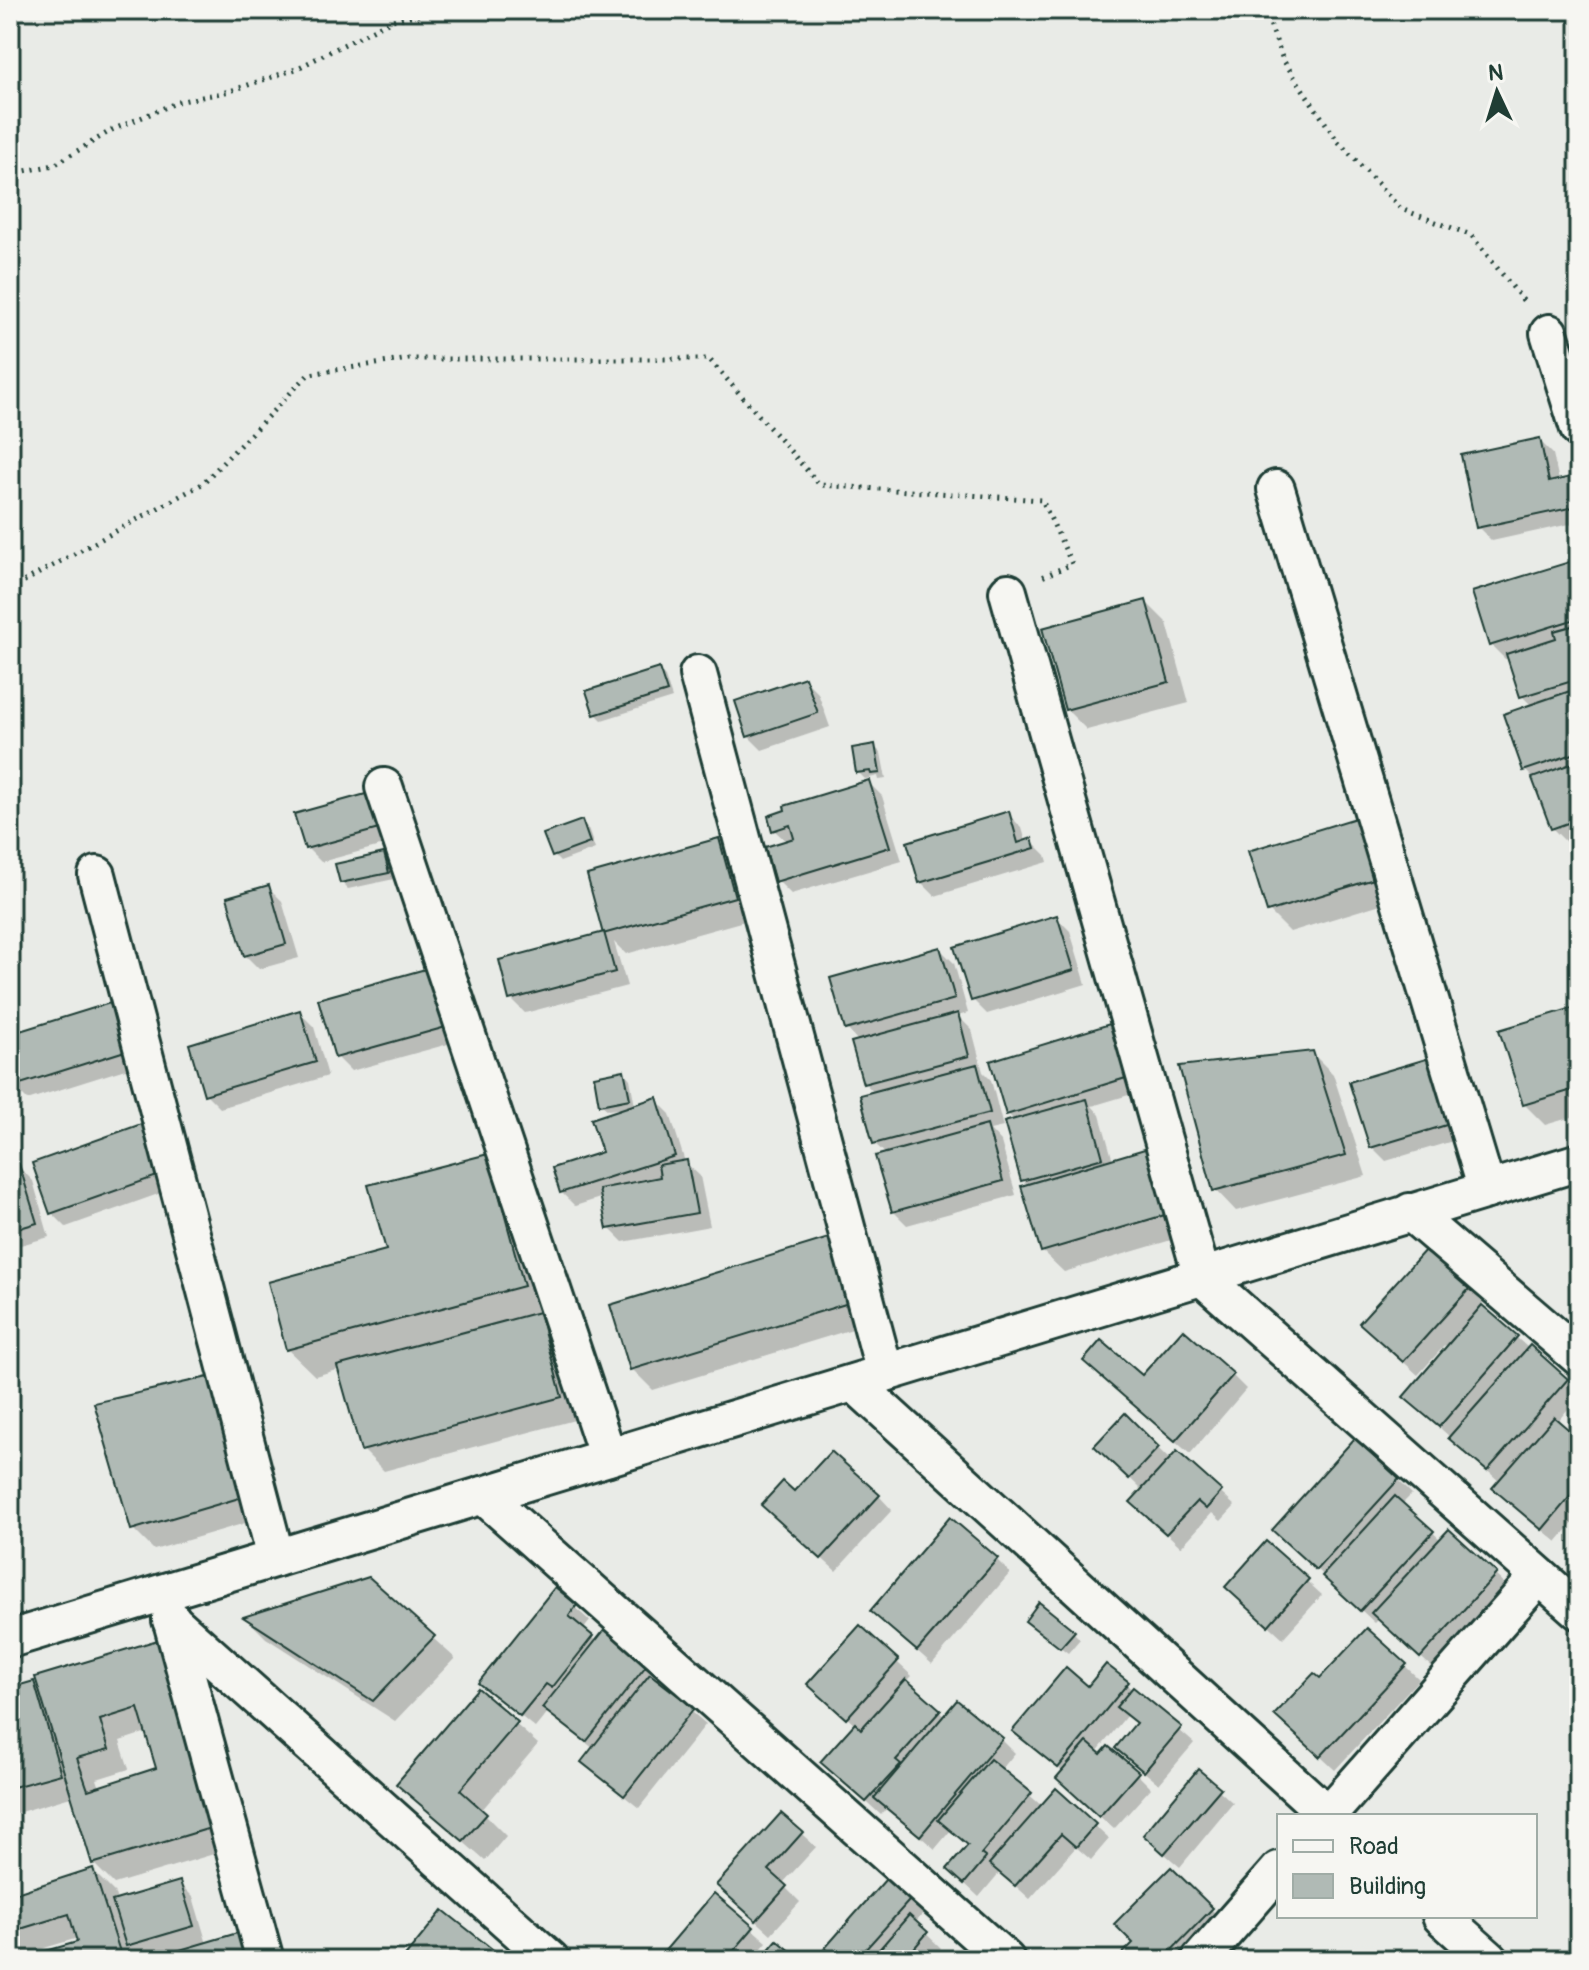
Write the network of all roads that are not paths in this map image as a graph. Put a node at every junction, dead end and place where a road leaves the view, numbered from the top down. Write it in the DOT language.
graph roads {
  1 [pos="1549,333"];
  2 [pos="1579,429"];
  3 [pos="1276,489"];
  4 [pos="1008,592"];
  5 [pos="698,674"];
  6 [pos="384,787"];
  7 [pos="97,875"];
  8 [pos="1579,1162"];
  9 [pos="1487,1190"];
  10 [pos="1410,1212"];
  11 [pos="1202,1277"];
  12 [pos="1579,1357"];
  13 [pos="869,1378"];
  14 [pos="608,1457"];
  15 [pos="483,1495"];
  16 [pos="276,1558"];
  17 [pos="1538,1577"];
  18 [pos="167,1606"];
  19 [pos="1579,1611"];
  20 [pos="10,1639"];
  21 [pos="1326,1814"];
  22 [pos="1330,1814"];
  23 [pos="1277,1872"];
  24 [pos="1443,1918"];
  25 [pos="265,1960"];
  26 [pos="551,1960"];
  27 [pos="1006,1960"];
  28 [pos="1200,1960"];
  29 [pos="1490,1960"];
  1 -- 2 [label="street"];
  3 -- 9 [label="street"];
  4 -- 11 [label="street"];
  5 -- 13 [label="street"];
  6 -- 14 [label="street"];
  7 -- 16 [label="street"];
  8 -- 9 [label="street"];
  9 -- 10 [label="street"];
  10 -- 11 [label="street"];
  10 -- 12 [label="street"];
  11 -- 13 [label="street"];
  11 -- 17 [label="street"];
  13 -- 14 [label="street"];
  13 -- 21 [label="street"];
  14 -- 15 [label="street"];
  15 -- 16 [label="street"];
  15 -- 27 [label="street"];
  16 -- 18 [label="street"];
  17 -- 19 [label="street"];
  17 -- 22 [label="street"];
  18 -- 20 [label="street"];
  18 -- 25 [label="street"];
  18 -- 26 [label="street"];
  23 -- 28 [label="street"];
  24 -- 29 [label="street"];
}
